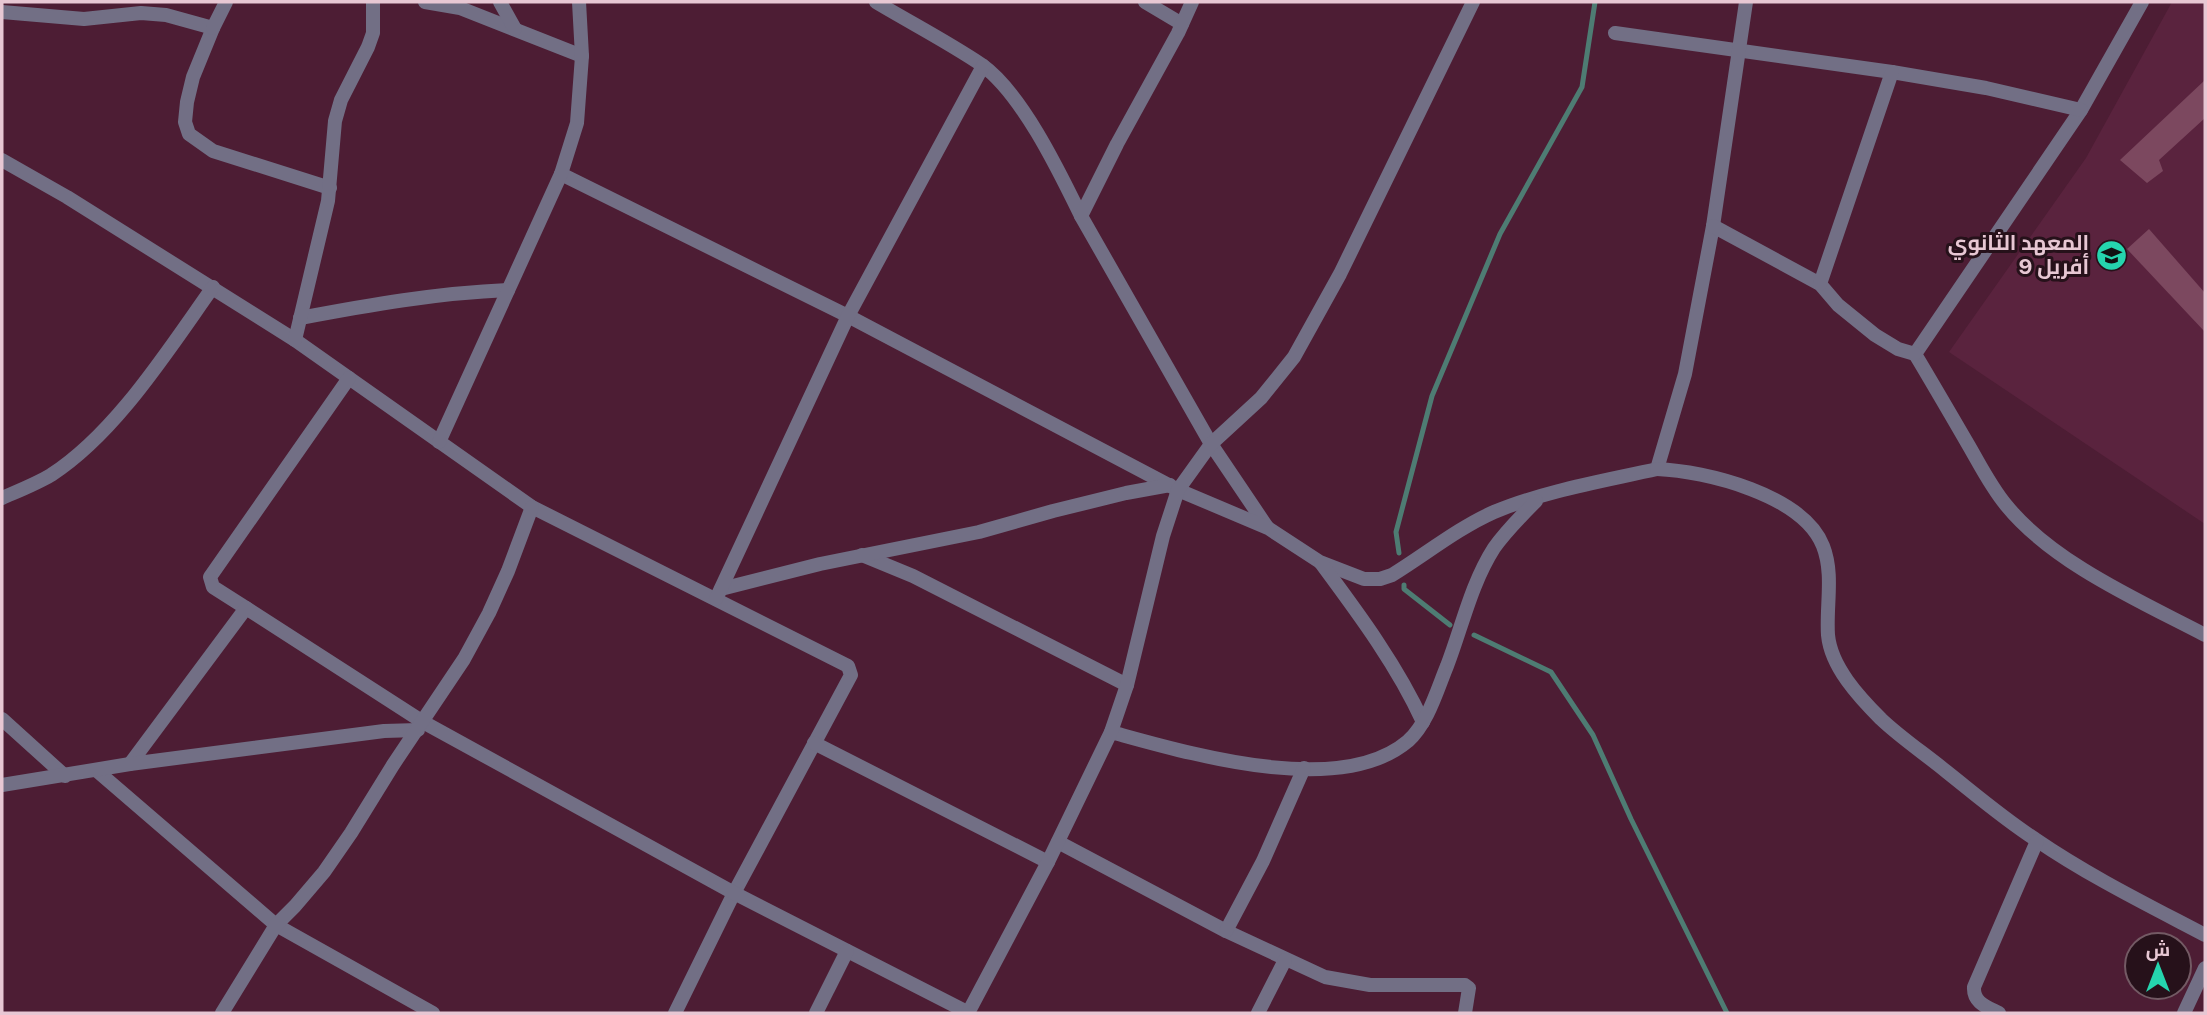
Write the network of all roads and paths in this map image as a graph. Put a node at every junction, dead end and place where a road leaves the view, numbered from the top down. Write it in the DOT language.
graph roads {
  1 [pos="226,2"];
  2 [pos="373,2"];
  3 [pos="425,2"];
  4 [pos="500,2"];
  5 [pos="579,2"];
  6 [pos="876,2"];
  7 [pos="1145,2"];
  8 [pos="1192,2"];
  9 [pos="1473,2"];
  10 [pos="1746,2"];
  11 [pos="2142,2"];
  12 [pos="2,12"];
  13 [pos="1182,24"];
  14 [pos="213,29"];
  15 [pos="515,29"];
  16 [pos="1615,33"];
  17 [pos="1740,51"];
  18 [pos="582,56"];
  19 [pos="983,66"];
  20 [pos="1892,72"];
  21 [pos="2081,110"];
  22 [pos="2,160"];
  23 [pos="561,174"];
  24 [pos="330,188"];
  25 [pos="1081,216"];
  26 [pos="1713,226"];
  27 [pos="1820,284"];
  28 [pos="213,287"];
  29 [pos="508,290"];
  30 [pos="848,316"];
  31 [pos="300,318"];
  32 [pos="295,340"];
  33 [pos="1915,354"];
  34 [pos="349,378"];
  35 [pos="439,442"];
  36 [pos="1211,444"];
  37 [pos="1657,469"];
  38 [pos="1174,488"];
  39 [pos="1540,497"];
  40 [pos="2,498"];
  41 [pos="533,507"];
  42 [pos="1268,528"];
  43 [pos="862,555"];
  44 [pos="1320,562"];
  45 [pos="719,594"];
  46 [pos="246,608"];
  47 [pos="2205,635"];
  48 [pos="1127,685"];
  49 [pos="2,719"];
  50 [pos="1423,722"];
  51 [pos="420,726"];
  52 [pos="1111,732"];
  53 [pos="814,743"];
  54 [pos="130,764"];
  55 [pos="1304,768"];
  56 [pos="96,770"];
  57 [pos="65,776"];
  58 [pos="2,785"];
  59 [pos="2037,841"];
  60 [pos="1058,842"];
  61 [pos="1048,862"];
  62 [pos="734,893"];
  63 [pos="276,925"];
  64 [pos="1226,931"];
  65 [pos="2205,935"];
  66 [pos="847,951"];
  67 [pos="1284,960"];
  68 [pos="2205,968"];
  69 [pos="222,1013"];
  70 [pos="433,1013"];
  71 [pos="675,1013"];
  72 [pos="816,1013"];
  73 [pos="968,1013"];
  74 [pos="1258,1013"];
  75 [pos="1465,1013"];
  76 [pos="1999,1013"];
  77 [pos="2184,1013"];
  1 -- 14 [label="street"];
  2 -- 24 [label="street"];
  3 -- 15 [label="street"];
  4 -- 15 [label="street"];
  5 -- 18 [label="street"];
  6 -- 19 [label="street"];
  7 -- 13 [label="street"];
  8 -- 13 [label="street"];
  9 -- 36 [label="street"];
  10 -- 17 [label="street"];
  11 -- 21 [label="street"];
  12 -- 14 [label="street"];
  13 -- 25 [label="street"];
  14 -- 24 [label="street"];
  15 -- 18 [label="street"];
  16 -- 17 [label="street"];
  17 -- 20 [label="street"];
  17 -- 26 [label="street"];
  18 -- 23 [label="street"];
  19 -- 25 [label="street"];
  19 -- 30 [label="street"];
  20 -- 21 [label="street"];
  20 -- 27 [label="street"];
  21 -- 33 [label="street"];
  22 -- 28 [label="street"];
  23 -- 29 [label="street"];
  23 -- 30 [label="street"];
  24 -- 31 [label="street"];
  25 -- 36 [label="street"];
  26 -- 27 [label="street"];
  26 -- 37 [label="street"];
  27 -- 33 [label="street"];
  28 -- 32 [label="street"];
  28 -- 40 [label="street"];
  29 -- 31 [label="street"];
  29 -- 35 [label="street"];
  30 -- 38 [label="street"];
  30 -- 45 [label="street"];
  31 -- 32 [label="street"];
  32 -- 34 [label="street"];
  33 -- 47 [label="street"];
  34 -- 35 [label="street"];
  34 -- 46 [label="street"];
  35 -- 41 [label="street"];
  36 -- 38 [label="street"];
  36 -- 42 [label="street"];
  37 -- 39 [label="street"];
  37 -- 59 [label="street"];
  38 -- 42 [label="street"];
  38 -- 43 [label="street"];
  38 -- 48 [label="street"];
  39 -- 44 [label="street"];
  39 -- 50 [label="street"];
  41 -- 45 [label="street"];
  41 -- 51 [label="street"];
  42 -- 44 [label="street"];
  43 -- 45 [label="street"];
  43 -- 48 [label="street"];
  44 -- 50 [label="street"];
  45 -- 53 [label="street"];
  46 -- 51 [label="street"];
  46 -- 54 [label="street"];
  48 -- 52 [label="street"];
  49 -- 57 [label="street"];
  50 -- 55 [label="street"];
  51 -- 54 [label="street"];
  51 -- 62 [label="street"];
  51 -- 63 [label="street"];
  52 -- 55 [label="street"];
  52 -- 60 [label="street"];
  53 -- 61 [label="street"];
  53 -- 62 [label="street"];
  54 -- 56 [label="street"];
  55 -- 64 [label="street"];
  56 -- 57 [label="street"];
  56 -- 63 [label="street"];
  57 -- 58 [label="street"];
  59 -- 65 [label="street"];
  59 -- 76 [label="street"];
  60 -- 61 [label="street"];
  60 -- 64 [label="street"];
  61 -- 73 [label="street"];
  62 -- 66 [label="street"];
  62 -- 71 [label="street"];
  63 -- 69 [label="street"];
  63 -- 70 [label="street"];
  64 -- 67 [label="street"];
  66 -- 72 [label="street"];
  66 -- 73 [label="street"];
  67 -- 74 [label="street"];
  67 -- 75 [label="street"];
  68 -- 77 [label="street"];
}
